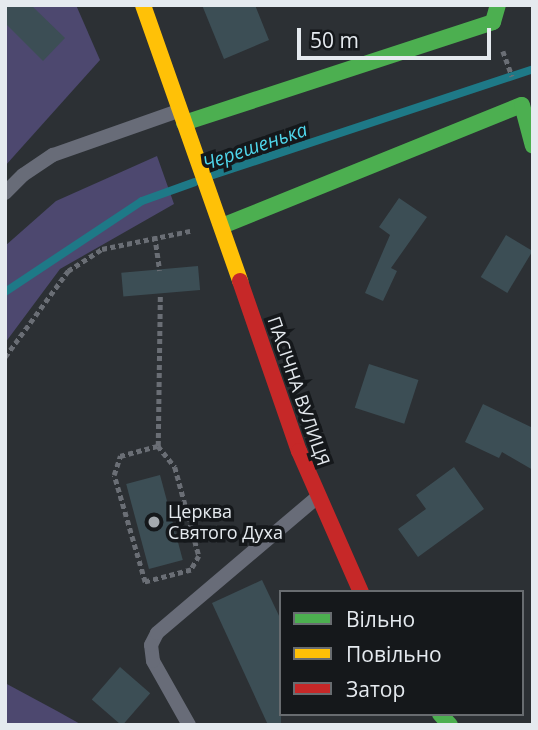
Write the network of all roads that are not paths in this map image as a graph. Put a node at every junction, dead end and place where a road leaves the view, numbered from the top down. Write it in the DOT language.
graph roads {
  1 [pos="143,5"];
  2 [pos="498,5"];
  3 [pos="528,103"];
  4 [pos="181,117"];
  5 [pos="533,146"];
  6 [pos="5,194"];
  7 [pos="222,226"];
  8 [pos="316,498"];
  9 [pos="360,590"];
  10 [pos="189,725"];
  1 -- 4 [label="street, ПАСІЧНА ВУЛИЦЯ"];
  2 -- 4 [label="street"];
  3 -- 5 [label="street"];
  3 -- 7 [label="street"];
  4 -- 6 [label="lane"];
  4 -- 7 [label="street, ПАСІЧНА ВУЛИЦЯ"];
  7 -- 8 [label="street, ПАСІЧНА ВУЛИЦЯ"];
  8 -- 9 [label="street, ПАСІЧНА ВУЛИЦЯ"];
  8 -- 10 [label="lane"];
}
